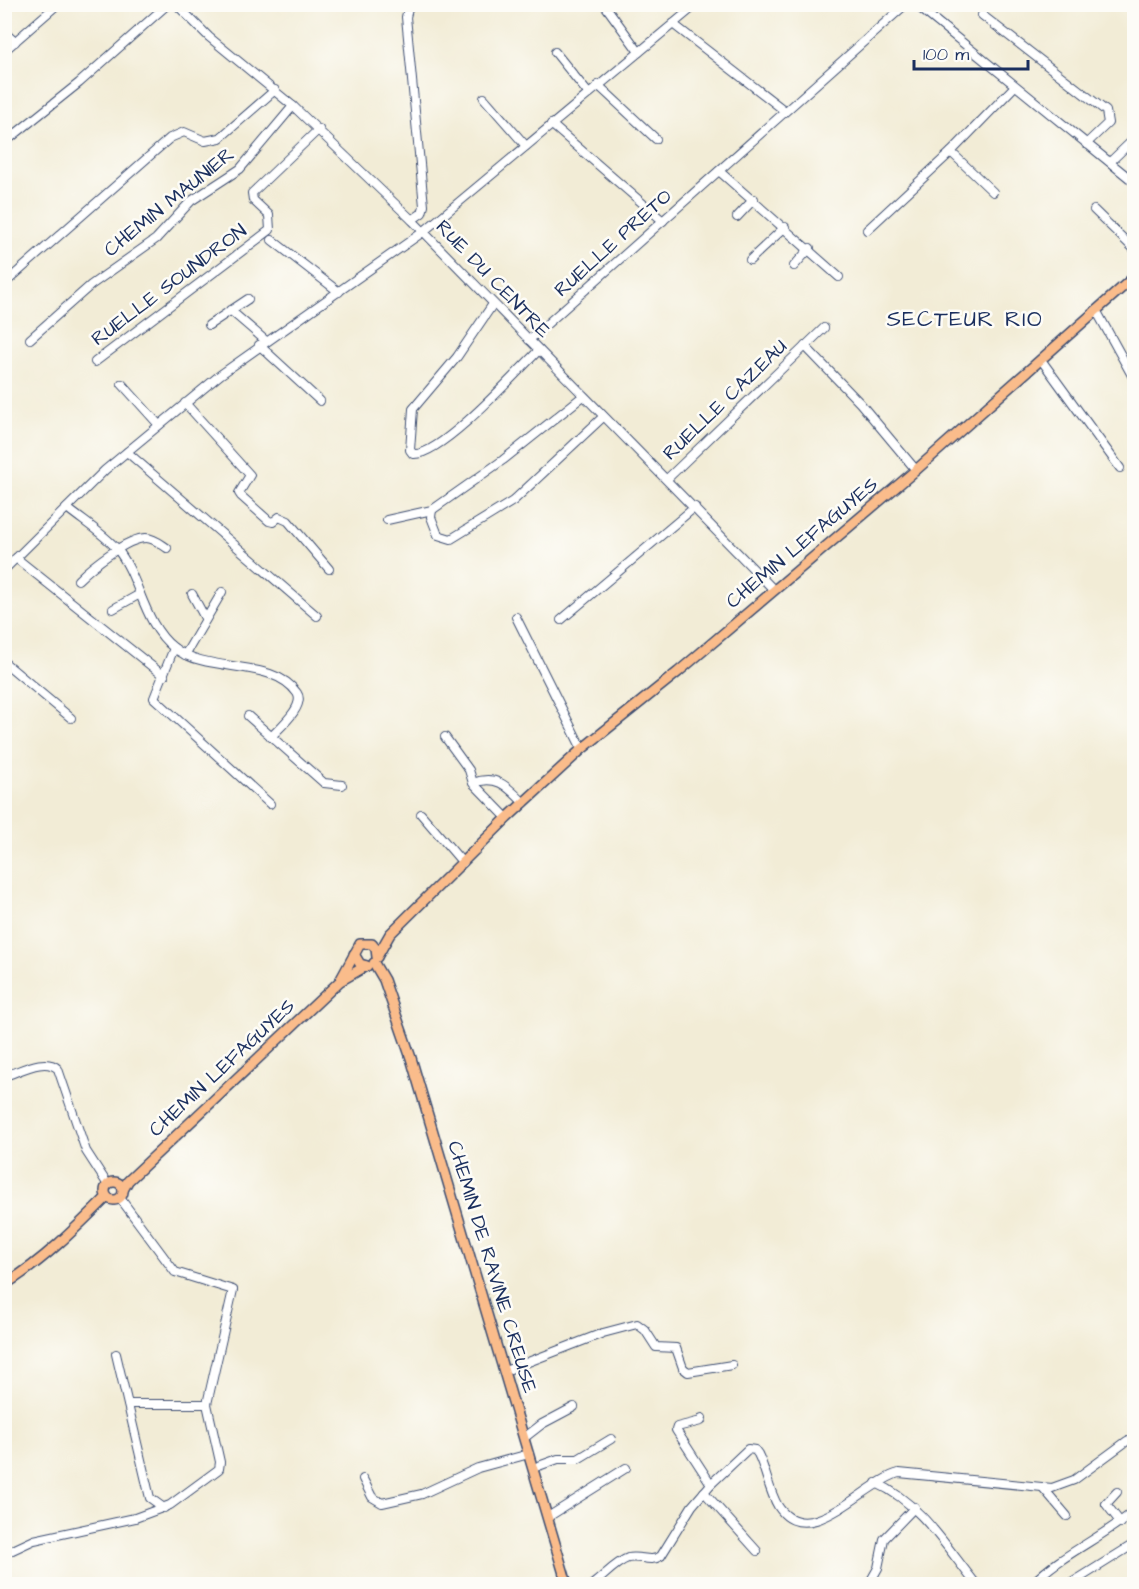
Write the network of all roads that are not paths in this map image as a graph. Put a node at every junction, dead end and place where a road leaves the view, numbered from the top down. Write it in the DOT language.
graph roads {
  1 [pos="58,4"];
  2 [pos="168,4"];
  3 [pos="176,4"];
  4 [pos="414,4"];
  5 [pos="604,4"];
  6 [pos="697,4"];
  7 [pos="906,4"];
  8 [pos="915,4"];
  9 [pos="982,15"];
  10 [pos="673,24"];
  11 [pos="4,32"];
  12 [pos="15,42"];
  13 [pos="4,51"];
  14 [pos="555,52"];
  15 [pos="639,52"];
  16 [pos="598,85"];
  17 [pos="1014,87"];
  18 [pos="275,90"];
  19 [pos="588,93"];
  20 [pos="484,98"];
  21 [pos="293,106"];
  22 [pos="785,111"];
  23 [pos="551,124"];
  24 [pos="319,129"];
  25 [pos="656,139"];
  26 [pos="1134,140"];
  27 [pos="4,144"];
  28 [pos="1086,144"];
  29 [pos="526,146"];
  30 [pos="951,152"];
  31 [pos="1110,162"];
  32 [pos="719,171"];
  33 [pos="1134,182"];
  34 [pos="993,192"];
  35 [pos="754,199"];
  36 [pos="1094,210"];
  37 [pos="737,217"];
  38 [pos="412,220"];
  39 [pos="663,221"];
  40 [pos="785,226"];
  41 [pos="867,230"];
  42 [pos="423,232"];
  43 [pos="272,240"];
  44 [pos="810,248"];
  45 [pos="1134,249"];
  46 [pos="750,260"];
  47 [pos="794,266"];
  48 [pos="839,277"];
  49 [pos="1134,277"];
  50 [pos="4,284"];
  51 [pos="339,292"];
  52 [pos="248,299"];
  53 [pos="493,304"];
  54 [pos="230,310"];
  55 [pos="1096,310"];
  56 [pos="209,325"];
  57 [pos="824,328"];
  58 [pos="30,339"];
  59 [pos="529,340"];
  60 [pos="263,343"];
  61 [pos="805,346"];
  62 [pos="539,350"];
  63 [pos="1042,361"];
  64 [pos="95,363"];
  65 [pos="1134,379"];
  66 [pos="122,384"];
  67 [pos="582,397"];
  68 [pos="320,401"];
  69 [pos="185,403"];
  70 [pos="603,417"];
  71 [pos="159,425"];
  72 [pos="127,452"];
  73 [pos="1120,468"];
  74 [pos="916,470"];
  75 [pos="667,479"];
  76 [pos="695,507"];
  77 [pos="67,508"];
  78 [pos="432,510"];
  79 [pos="387,520"];
  80 [pos="168,548"];
  81 [pos="117,550"];
  82 [pos="16,558"];
  83 [pos="329,569"];
  84 [pos="4,570"];
  85 [pos="78,580"];
  86 [pos="774,590"];
  87 [pos="222,592"];
  88 [pos="140,594"];
  89 [pos="192,594"];
  90 [pos="113,609"];
  91 [pos="317,616"];
  92 [pos="516,616"];
  93 [pos="205,618"];
  94 [pos="561,620"];
  95 [pos="174,648"];
  96 [pos="185,655"];
  97 [pos="4,662"];
  98 [pos="164,676"];
  99 [pos="248,716"];
  100 [pos="71,718"];
  101 [pos="445,736"];
  102 [pos="271,737"];
  103 [pos="582,749"];
  104 [pos="473,783"];
  105 [pos="342,785"];
  106 [pos="524,803"];
  107 [pos="270,804"];
  108 [pos="421,814"];
  109 [pos="507,818"];
  110 [pos="464,863"];
  111 [pos="390,934"];
  112 [pos="366,943"];
  113 [pos="354,954"];
  114 [pos="372,961"];
  115 [pos="340,981"];
  116 [pos="4,1076"];
  117 [pos="128,1181"];
  118 [pos="112,1184"];
  119 [pos="121,1194"];
  120 [pos="107,1197"];
  121 [pos="4,1285"];
  122 [pos="116,1354"];
  123 [pos="732,1365"];
  124 [pos="505,1371"];
  125 [pos="128,1404"];
  126 [pos="207,1404"];
  127 [pos="574,1407"];
  128 [pos="702,1418"];
  129 [pos="525,1438"];
  130 [pos="611,1439"];
  131 [pos="1126,1441"];
  132 [pos="529,1454"];
  133 [pos="533,1468"];
  134 [pos="626,1468"];
  135 [pos="363,1479"];
  136 [pos="876,1483"];
  137 [pos="711,1484"];
  138 [pos="1044,1489"];
  139 [pos="704,1492"];
  140 [pos="1117,1492"];
  141 [pos="915,1507"];
  142 [pos="164,1508"];
  143 [pos="1134,1511"];
  144 [pos="1067,1516"];
  145 [pos="548,1517"];
  146 [pos="1121,1523"];
  147 [pos="1134,1544"];
  148 [pos="757,1551"];
  149 [pos="4,1554"];
  150 [pos="567,1584"];
  151 [pos="593,1584"];
  152 [pos="869,1584"];
  153 [pos="976,1584"];
  154 [pos="1032,1584"];
  155 [pos="1070,1584"];
  1 -- 12 [label="street"];
  2 -- 27 [label="street"];
  3 -- 18 [label="street, RUE DU CENTRE"];
  4 -- 38 [label="street"];
  5 -- 15 [label="street"];
  6 -- 10 [label="street"];
  7 -- 22 [label="street, RUELLE PRETO"];
  8 -- 17 [label="street"];
  9 -- 28 [label="street"];
  10 -- 15 [label="street"];
  10 -- 22 [label="street"];
  11 -- 12 [label="street"];
  12 -- 13 [label="street"];
  14 -- 19 [label="street"];
  15 -- 16 [label="street"];
  16 -- 19 [label="street"];
  16 -- 25 [label="street"];
  17 -- 28 [label="street"];
  17 -- 30 [label="street"];
  18 -- 21 [label="street, RUE DU CENTRE"];
  18 -- 50 [label="street"];
  19 -- 23 [label="street"];
  20 -- 29 [label="street"];
  21 -- 24 [label="street, RUE DU CENTRE"];
  21 -- 58 [label="street, CHEMIN MAUNIER"];
  22 -- 32 [label="street, RUELLE PRETO"];
  23 -- 29 [label="street"];
  23 -- 39 [label="street"];
  24 -- 38 [label="street, RUE DU CENTRE"];
  24 -- 64 [label="street, RUELLE SOUNDRON"];
  26 -- 31 [label="street"];
  28 -- 31 [label="street"];
  29 -- 42 [label="street"];
  30 -- 34 [label="street"];
  30 -- 41 [label="street"];
  31 -- 33 [label="street"];
  32 -- 35 [label="street"];
  32 -- 39 [label="street, RUELLE PRETO"];
  35 -- 37 [label="street"];
  35 -- 40 [label="street"];
  36 -- 45 [label="street"];
  38 -- 42 [label="street, RUE DU CENTRE"];
  39 -- 59 [label="street, RUELLE PRETO"];
  40 -- 44 [label="street"];
  40 -- 46 [label="street"];
  42 -- 51 [label="street"];
  42 -- 53 [label="street, RUE DU CENTRE"];
  43 -- 51 [label="street"];
  44 -- 47 [label="street"];
  44 -- 48 [label="street"];
  49 -- 55 [label="main road, CHEMIN LEFAGUYES"];
  51 -- 60 [label="street"];
  52 -- 54 [label="street"];
  53 -- 59 [label="street, RUE DU CENTRE"];
  53 -- 62 [label="street"];
  54 -- 56 [label="street"];
  54 -- 60 [label="street"];
  55 -- 63 [label="main road, CHEMIN LEFAGUYES"];
  55 -- 65 [label="street"];
  57 -- 61 [label="street, RUELLE CAZEAU"];
  59 -- 62 [label="street, RUE DU CENTRE"];
  60 -- 68 [label="street"];
  60 -- 69 [label="street"];
  61 -- 74 [label="street, RUELLE CAZEAU"];
  61 -- 75 [label="street, RUELLE CAZEAU"];
  62 -- 67 [label="street, RUE DU CENTRE"];
  63 -- 73 [label="street"];
  63 -- 74 [label="main road, CHEMIN LEFAGUYES"];
  66 -- 71 [label="street"];
  67 -- 70 [label="street, RUE DU CENTRE"];
  67 -- 78 [label="street"];
  69 -- 71 [label="street"];
  69 -- 83 [label="street"];
  70 -- 75 [label="street, RUE DU CENTRE"];
  70 -- 78 [label="street"];
  71 -- 72 [label="street"];
  72 -- 77 [label="street"];
  72 -- 91 [label="street"];
  74 -- 86 [label="main road, CHEMIN LEFAGUYES"];
  75 -- 76 [label="street, RUE DU CENTRE"];
  76 -- 86 [label="street, RUE DU CENTRE"];
  76 -- 94 [label="street"];
  77 -- 81 [label="street"];
  77 -- 82 [label="street"];
  78 -- 79 [label="street"];
  80 -- 81 [label="street"];
  81 -- 85 [label="street"];
  81 -- 88 [label="street"];
  82 -- 84 [label="street"];
  82 -- 98 [label="street"];
  86 -- 103 [label="main road, CHEMIN LEFAGUYES"];
  87 -- 93 [label="street"];
  88 -- 90 [label="street"];
  88 -- 95 [label="street"];
  89 -- 93 [label="street"];
  92 -- 103 [label="street"];
  93 -- 96 [label="street"];
  95 -- 96 [label="street"];
  95 -- 98 [label="street"];
  96 -- 102 [label="street"];
  97 -- 100 [label="street"];
  98 -- 107 [label="street"];
  99 -- 102 [label="street"];
  101 -- 104 [label="street"];
  102 -- 105 [label="street"];
  103 -- 106 [label="main road, CHEMIN LEFAGUYES"];
  104 -- 106 [label="street"];
  104 -- 109 [label="street"];
  106 -- 109 [label="main road, CHEMIN LEFAGUYES"];
  108 -- 110 [label="street"];
  109 -- 110 [label="main road, CHEMIN LEFAGUYES"];
  110 -- 111 [label="main road, CHEMIN LEFAGUYES"];
  111 -- 112 [label="main road, CHEMIN LEFAGUYES"];
  111 -- 114 [label="main road, CHEMIN LEFAGUYES"];
  112 -- 113 [label="main road"];
  112 -- 114 [label="main road"];
  113 -- 114 [label="main road"];
  113 -- 115 [label="main road, CHEMIN LEFAGUYES"];
  114 -- 115 [label="main road, CHEMIN LEFAGUYES"];
  114 -- 124 [label="main road, CHEMIN DE RAVINE CREUSE"];
  115 -- 117 [label="main road, CHEMIN LEFAGUYES"];
  116 -- 118 [label="street"];
  117 -- 118 [label="main road"];
  117 -- 119 [label="main road, CHEMIN LEFAGUYES"];
  118 -- 119 [label="main road"];
  118 -- 120 [label="main road"];
  119 -- 120 [label="main road"];
  119 -- 126 [label="street"];
  120 -- 121 [label="main road"];
  122 -- 125 [label="street"];
  123 -- 124 [label="street"];
  124 -- 129 [label="main road, CHEMIN DE RAVINE CREUSE"];
  125 -- 126 [label="street"];
  125 -- 142 [label="street"];
  126 -- 142 [label="street"];
  127 -- 129 [label="street"];
  128 -- 137 [label="street"];
  129 -- 132 [label="main road, CHEMIN DE RAVINE CREUSE"];
  130 -- 133 [label="street"];
  131 -- 138 [label="street"];
  132 -- 133 [label="main road, CHEMIN DE RAVINE CREUSE"];
  132 -- 135 [label="street"];
  133 -- 145 [label="main road, CHEMIN DE RAVINE CREUSE"];
  134 -- 145 [label="street"];
  136 -- 137 [label="street"];
  136 -- 138 [label="street"];
  136 -- 141 [label="street"];
  137 -- 139 [label="street"];
  138 -- 144 [label="street"];
  139 -- 148 [label="street"];
  139 -- 151 [label="street"];
  140 -- 146 [label="street"];
  141 -- 152 [label="street"];
  141 -- 153 [label="street"];
  142 -- 149 [label="street"];
  143 -- 146 [label="street"];
  145 -- 150 [label="main road, CHEMIN DE RAVINE CREUSE"];
  146 -- 154 [label="street"];
  147 -- 155 [label="street"];
}
